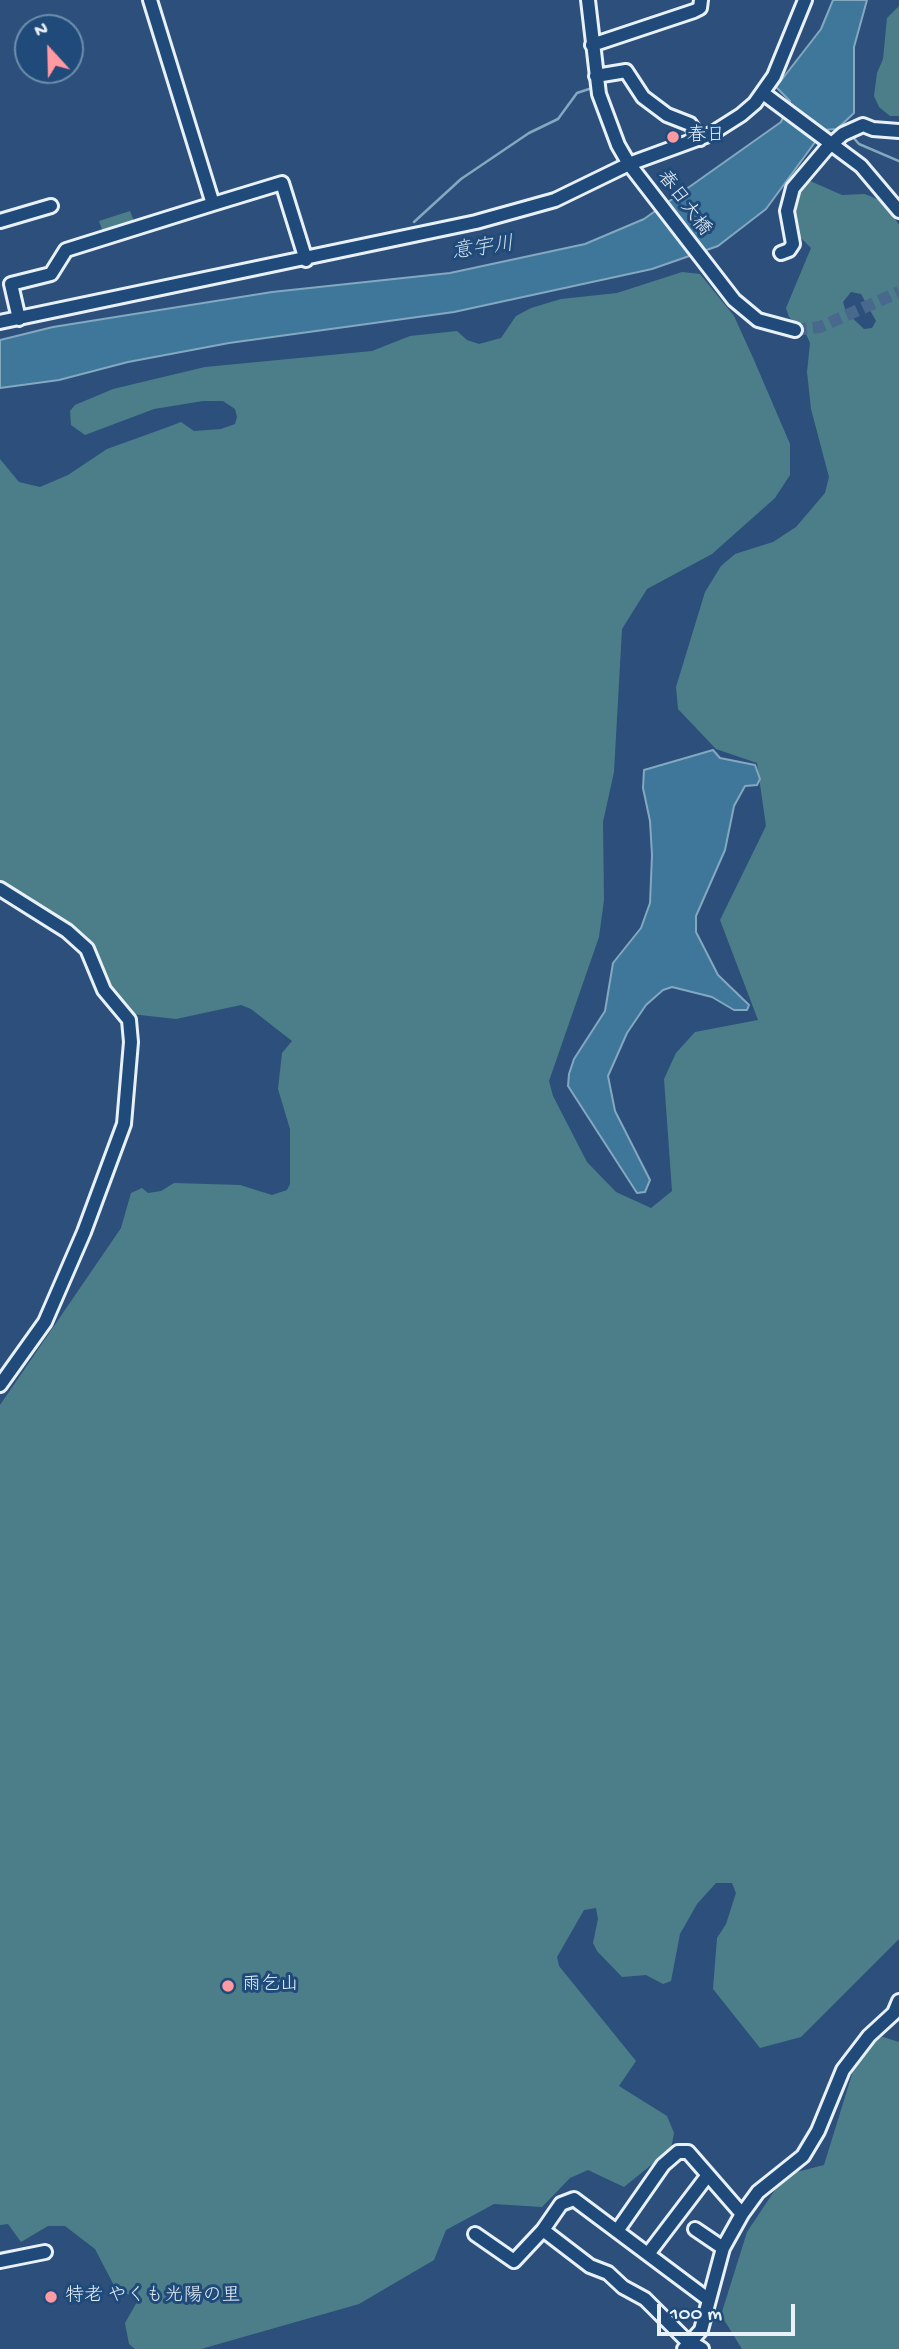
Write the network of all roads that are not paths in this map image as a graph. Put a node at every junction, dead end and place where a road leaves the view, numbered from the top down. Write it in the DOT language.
graph roads {
  1 [pos="150,0"];
  2 [pos="588,0"];
  3 [pos="701,0"];
  4 [pos="804,0"];
  5 [pos="592,44"];
  6 [pos="596,76"];
  7 [pos="765,95"];
  8 [pos="899,131"];
  9 [pos="700,139"];
  10 [pos="829,144"];
  11 [pos="631,167"];
  12 [pos="213,204"];
  13 [pos="51,206"];
  14 [pos="899,211"];
  15 [pos="0,221"];
  16 [pos="781,253"];
  17 [pos="306,260"];
  18 [pos="5,283"];
  19 [pos="19,318"];
  20 [pos="0,322"];
  21 [pos="794,330"];
  22 [pos="0,889"];
  23 [pos="0,1385"];
  24 [pos="899,2001"];
  25 [pos="708,2175"];
  26 [pos="742,2214"];
  27 [pos="695,2229"];
  28 [pos="543,2230"];
  29 [pos="617,2231"];
  30 [pos="475,2234"];
  31 [pos="723,2248"];
  32 [pos="45,2252"];
  33 [pos="648,2255"];
  34 [pos="0,2261"];
  35 [pos="709,2300"];
  36 [pos="692,2347"];
  1 -- 12 [label="street"];
  2 -- 5 [label="street, 春日大橋"];
  3 -- 5 [label="street"];
  4 -- 7 [label="street"];
  5 -- 6 [label="street, 春日大橋"];
  6 -- 9 [label="street"];
  6 -- 11 [label="street, 春日大橋"];
  7 -- 9 [label="street"];
  7 -- 10 [label="street"];
  8 -- 10 [label="street"];
  9 -- 11 [label="street"];
  10 -- 14 [label="street"];
  10 -- 16 [label="street"];
  11 -- 17 [label="street"];
  11 -- 21 [label="street, 春日大橋"];
  12 -- 17 [label="street"];
  12 -- 18 [label="street"];
  13 -- 15 [label="street"];
  17 -- 19 [label="street"];
  18 -- 19 [label="street"];
  19 -- 20 [label="street"];
  22 -- 23 [label="street"];
  24 -- 26 [label="street"];
  25 -- 26 [label="street"];
  25 -- 29 [label="street"];
  25 -- 33 [label="street"];
  26 -- 31 [label="street"];
  27 -- 31 [label="street"];
  28 -- 29 [label="street"];
  28 -- 30 [label="street"];
  28 -- 36 [label="street"];
  29 -- 33 [label="street"];
  31 -- 35 [label="street"];
  32 -- 34 [label="street"];
  33 -- 35 [label="street"];
  35 -- 36 [label="street"];
}
